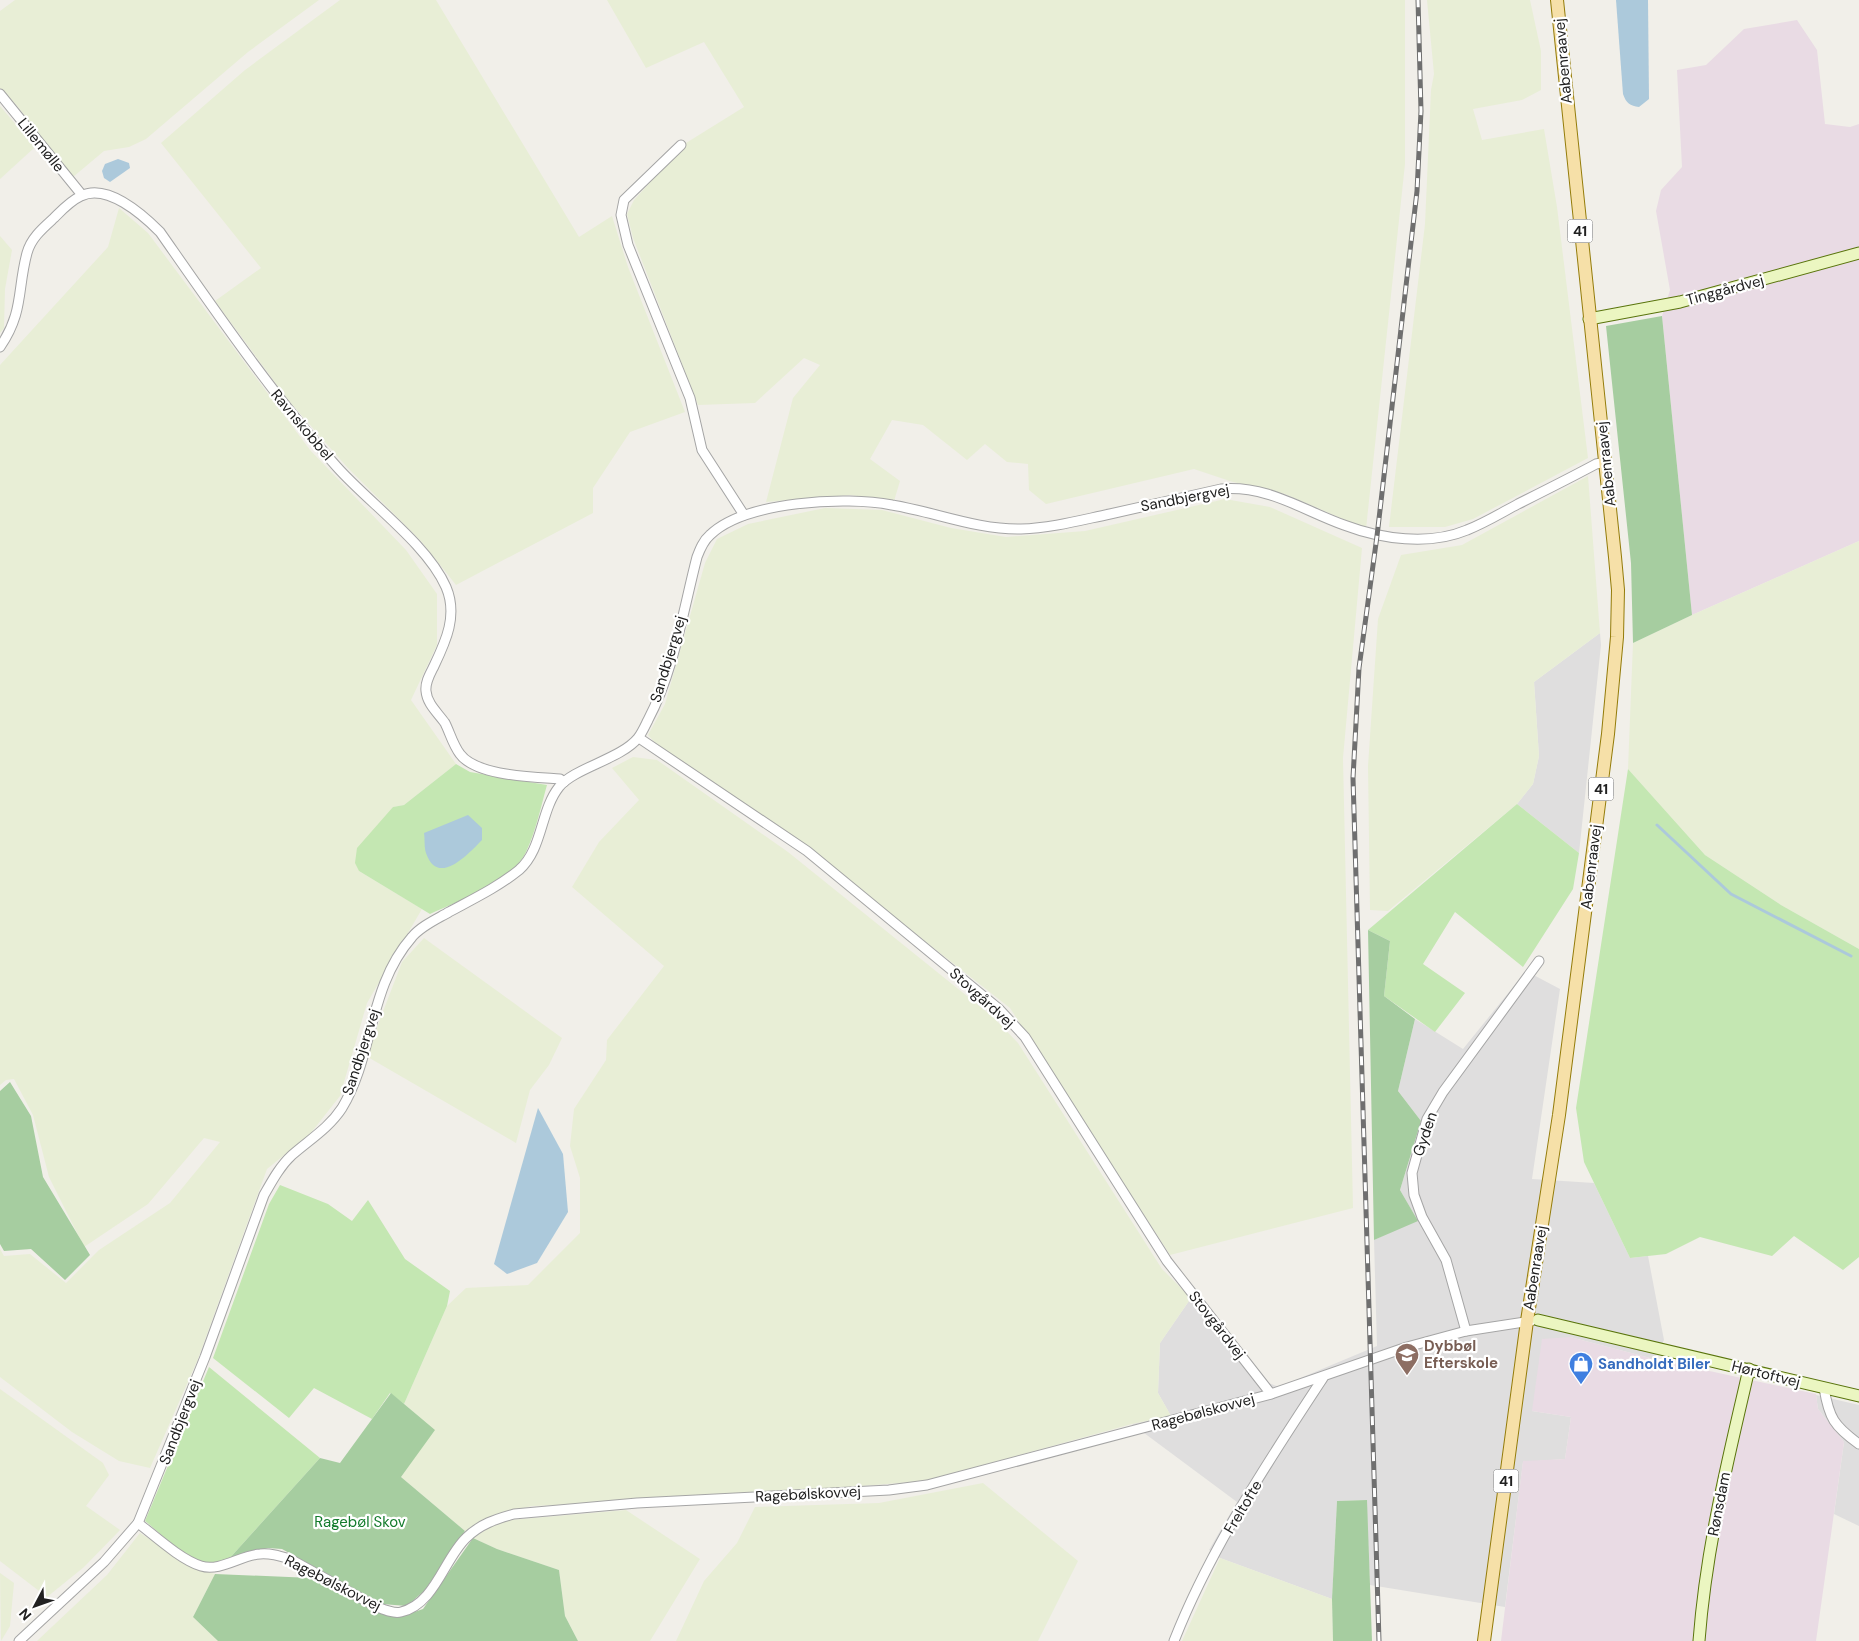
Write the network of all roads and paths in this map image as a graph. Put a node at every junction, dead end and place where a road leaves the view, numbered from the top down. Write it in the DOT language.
graph roads {
  1 [pos="1557,0"];
  2 [pos="0,94"];
  3 [pos="681,145"];
  4 [pos="82,195"];
  5 [pos="1859,253"];
  6 [pos="1589,319"];
  7 [pos="0,347"];
  8 [pos="1606,462"];
  9 [pos="744,515"];
  10 [pos="638,738"];
  11 [pos="564,782"];
  12 [pos="1539,961"];
  13 [pos="1533,1320"];
  14 [pos="1466,1331"];
  15 [pos="1749,1369"];
  16 [pos="1323,1378"];
  17 [pos="1824,1388"];
  18 [pos="1271,1394"];
  19 [pos="1859,1396"];
  20 [pos="1859,1444"];
  21 [pos="138,1523"];
  22 [pos="19,1641"];
  23 [pos="1174,1641"];
  24 [pos="1484,1641"];
  25 [pos="1699,1641"];
  1 -- 6 [label="main road, Aabenraavej / 41"];
  2 -- 4 [label="street, Lillemølle"];
  3 -- 9 [label="street"];
  4 -- 7 [label="street"];
  4 -- 11 [label="street, Ravnskobbel"];
  5 -- 6 [label="street, Tinggårdvej"];
  6 -- 8 [label="main road, Aabenraavej / 41"];
  8 -- 9 [label="street, Sandbjergvej"];
  8 -- 13 [label="main road, Aabenraavej / 41"];
  9 -- 10 [label="street, Sandbjergvej"];
  10 -- 11 [label="street, Sandbjergvej"];
  10 -- 18 [label="street, Stovgårdvej"];
  11 -- 21 [label="street, Sandbjergvej"];
  12 -- 14 [label="street, Gyden"];
  13 -- 14 [label="street, Ragebølskovvej"];
  13 -- 15 [label="street, Hørtoftvej"];
  13 -- 24 [label="main road, Aabenraavej / 41"];
  14 -- 16 [label="street, Ragebølskovvej"];
  15 -- 17 [label="street, Hørtoftvej"];
  15 -- 25 [label="street, Rønsdam"];
  16 -- 18 [label="street, Ragebølskovvej"];
  16 -- 23 [label="street, Freltofte"];
  17 -- 19 [label="street, Hørtoftvej"];
  17 -- 20 [label="street"];
  18 -- 21 [label="street, Ragebølskovvej"];
  21 -- 22 [label="street, Sandbjergvej"];
}
